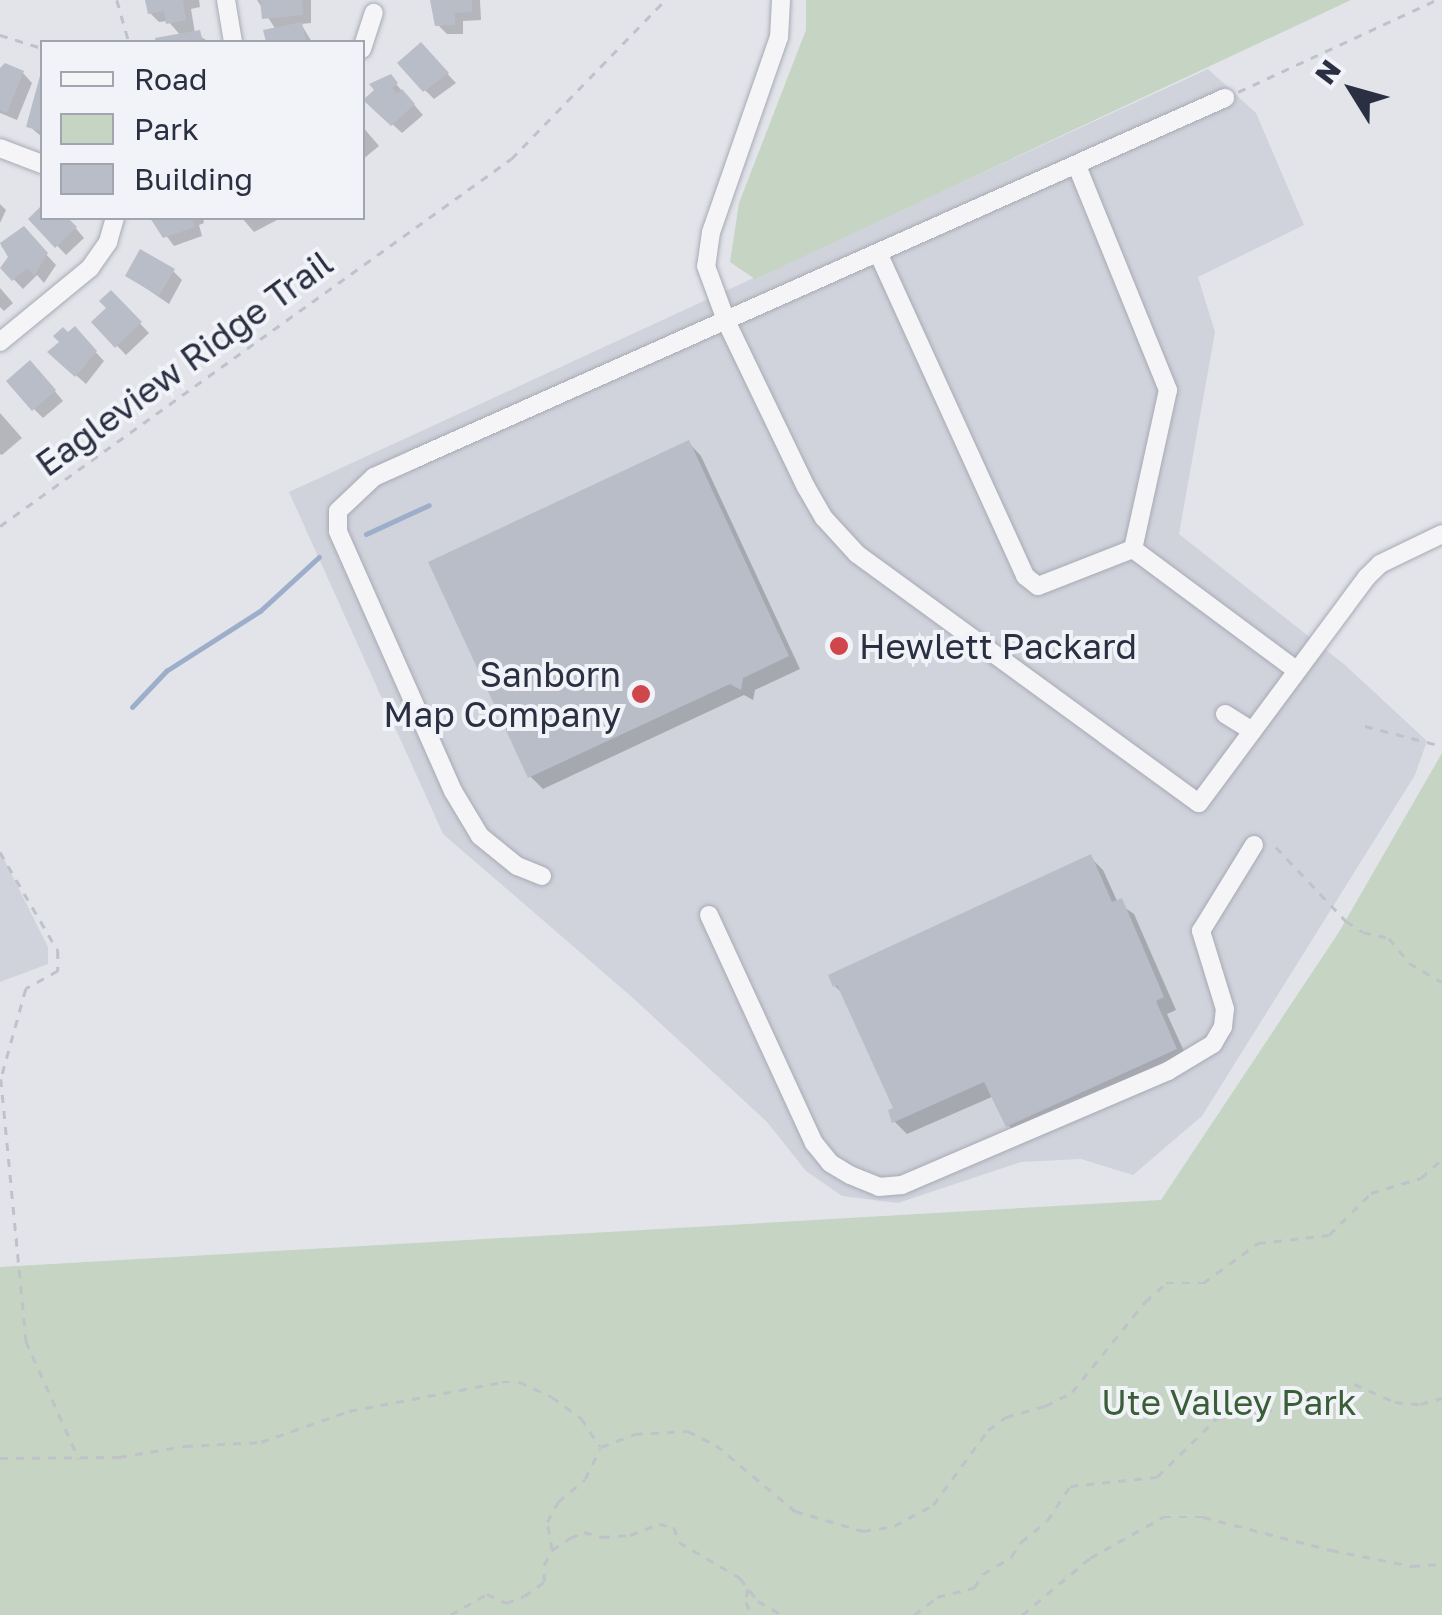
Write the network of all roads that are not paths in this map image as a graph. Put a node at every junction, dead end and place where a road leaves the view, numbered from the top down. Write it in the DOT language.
graph roads {
  1 [pos="226,0"];
  2 [pos="781,0"];
  3 [pos="374,13"];
  4 [pos="233,40"];
  5 [pos="365,40"];
  6 [pos="1225,98"];
  7 [pos="0,148"];
  8 [pos="40,163"];
  9 [pos="1076,166"];
  10 [pos="114,220"];
  11 [pos="879,255"];
  12 [pos="727,323"];
  13 [pos="0,342"];
  14 [pos="1442,534"];
  15 [pos="1133,549"];
  16 [pos="1300,665"];
  17 [pos="1225,714"];
  18 [pos="1252,731"];
  19 [pos="1254,844"];
  20 [pos="542,876"];
  21 [pos="709,915"];
  1 -- 4 [label="street"];
  2 -- 12 [label="street"];
  3 -- 5 [label="street"];
  6 -- 9 [label="street"];
  7 -- 8 [label="street"];
  9 -- 11 [label="street"];
  9 -- 15 [label="street"];
  10 -- 13 [label="street"];
  11 -- 12 [label="street"];
  11 -- 15 [label="street"];
  12 -- 18 [label="street"];
  12 -- 20 [label="street"];
  14 -- 16 [label="street"];
  15 -- 16 [label="street"];
  16 -- 18 [label="street"];
  17 -- 18 [label="street"];
  19 -- 21 [label="street"];
}
